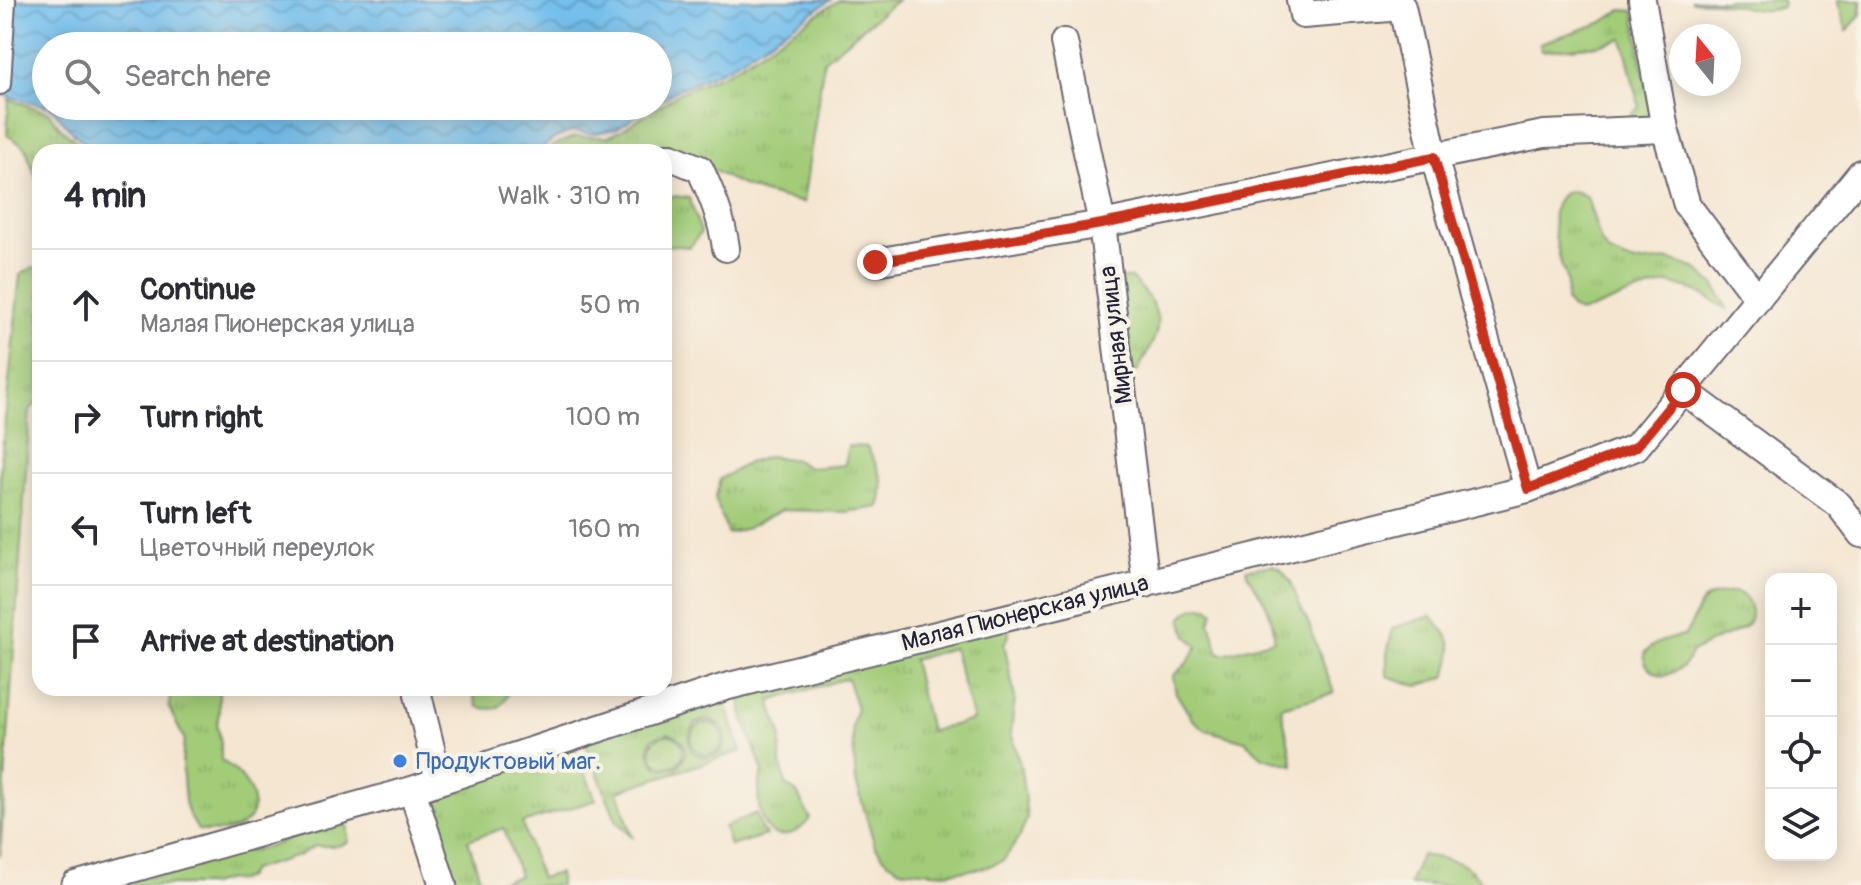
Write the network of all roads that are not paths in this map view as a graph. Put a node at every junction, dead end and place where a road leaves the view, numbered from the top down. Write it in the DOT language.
graph roads {
  1 [pos="5,0"];
  2 [pos="1300,0"];
  3 [pos="1642,0"];
  4 [pos="1064,42"];
  5 [pos="0,84"];
  6 [pos="1665,129"];
  7 [pos="672,157"];
  8 [pos="1434,157"];
  9 [pos="1861,173"];
  10 [pos="1102,224"];
  11 [pos="726,248"];
  12 [pos="875,262"];
  13 [pos="1758,299"];
  14 [pos="1683,390"];
  15 [pos="1528,489"];
  16 [pos="1861,534"];
  17 [pos="1146,584"];
  18 [pos="418,696"];
  19 [pos="439,781"];
  20 [pos="412,790"];
  21 [pos="75,885"];
  22 [pos="443,885"];
  1 -- 5 [label="street"];
  2 -- 8 [label="street"];
  3 -- 6 [label="street"];
  4 -- 10 [label="street, Мирная улица"];
  6 -- 8 [label="street"];
  6 -- 13 [label="street"];
  7 -- 11 [label="street"];
  8 -- 10 [label="street"];
  8 -- 15 [label="street"];
  9 -- 13 [label="street, Малая Пионерская улица"];
  10 -- 12 [label="street"];
  10 -- 17 [label="street, Мирная улица"];
  13 -- 14 [label="street, Малая Пионерская улица"];
  14 -- 15 [label="street, Малая Пионерская улица"];
  14 -- 16 [label="street"];
  15 -- 17 [label="street, Малая Пионерская улица"];
  17 -- 19 [label="street, Малая Пионерская улица"];
  18 -- 19 [label="street"];
  19 -- 20 [label="street, Малая Пионерская улица"];
  20 -- 21 [label="street, Малая Пионерская улица"];
  20 -- 22 [label="street"];
}
